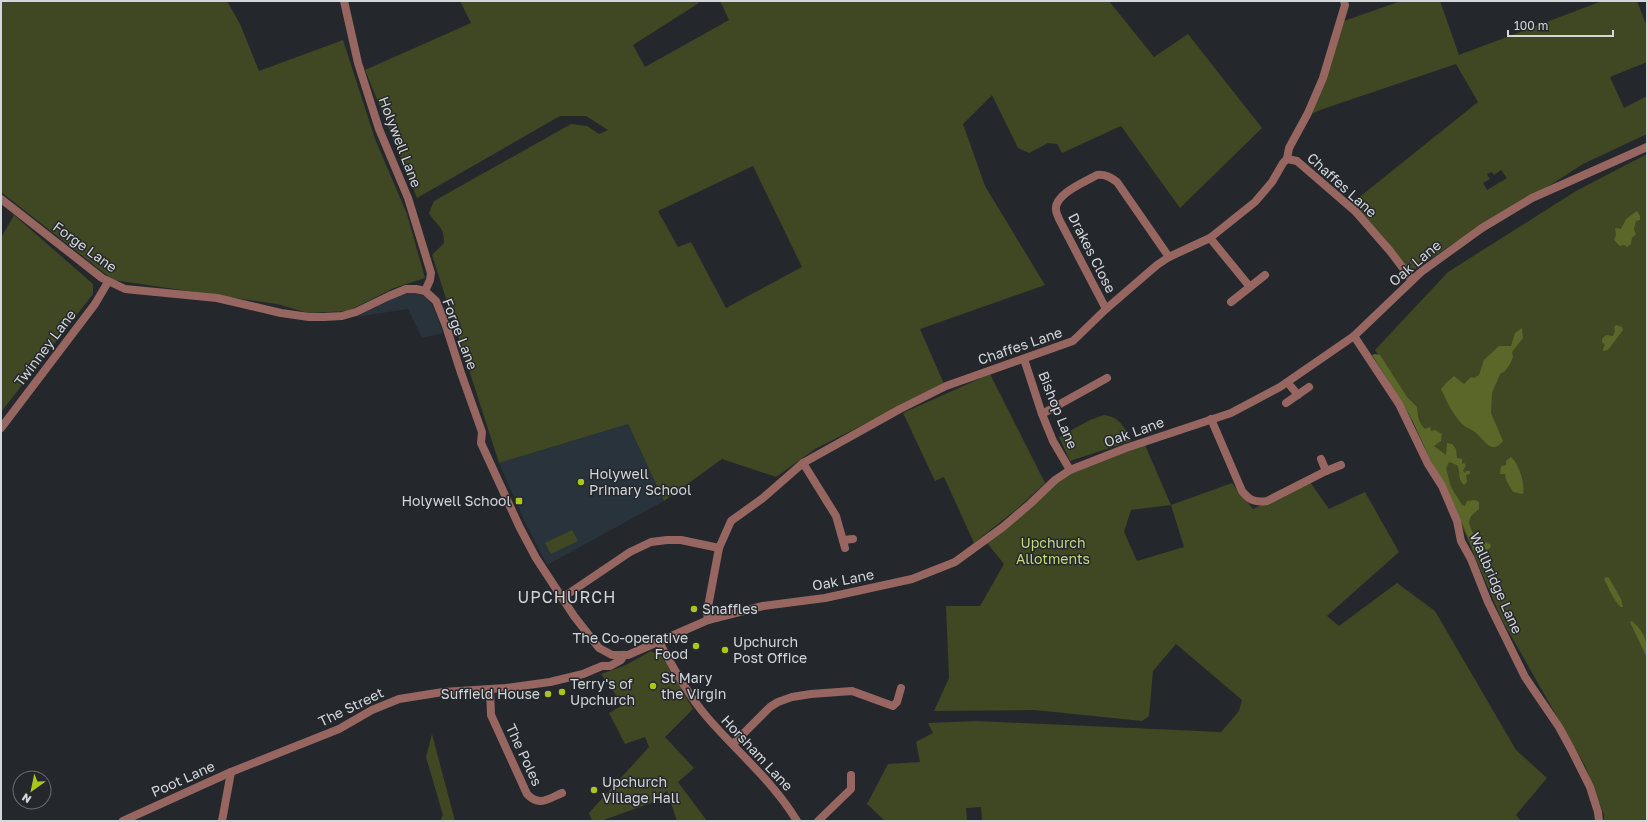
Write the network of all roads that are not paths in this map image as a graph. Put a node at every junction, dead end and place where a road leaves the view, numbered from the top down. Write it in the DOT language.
graph roads {
  1 [pos="344,1"];
  2 [pos="1344,1"];
  3 [pos="1647,147"];
  4 [pos="1287,159"];
  5 [pos="1,199"];
  6 [pos="1210,238"];
  7 [pos="1169,257"];
  8 [pos="1265,275"];
  9 [pos="1412,280"];
  10 [pos="108,282"];
  11 [pos="1250,287"];
  12 [pos="425,291"];
  13 [pos="1231,302"];
  14 [pos="1106,309"];
  15 [pos="1354,336"];
  16 [pos="1024,359"];
  17 [pos="1107,378"];
  18 [pos="1288,383"];
  19 [pos="1309,387"];
  20 [pos="1298,395"];
  21 [pos="1286,403"];
  22 [pos="1042,414"];
  23 [pos="1211,420"];
  24 [pos="1,428"];
  25 [pos="1321,458"];
  26 [pos="803,463"];
  27 [pos="1342,465"];
  28 [pos="1070,470"];
  29 [pos="1326,471"];
  30 [pos="853,539"];
  31 [pos="719,548"];
  32 [pos="562,598"];
  33 [pos="708,620"];
  34 [pos="659,642"];
  35 [pos="608,654"];
  36 [pos="624,655"];
  37 [pos="602,666"];
  38 [pos="901,688"];
  39 [pos="490,690"];
  40 [pos="733,744"];
  41 [pos="231,772"];
  42 [pos="850,775"];
  43 [pos="562,793"];
  44 [pos="123,821"];
  45 [pos="222,821"];
  46 [pos="797,821"];
  47 [pos="818,821"];
  48 [pos="1599,821"];
  1 -- 12 [label="street, Holywell Lane"];
  2 -- 4 [label="street"];
  3 -- 9 [label="street, Oak Lane"];
  4 -- 6 [label="street, Chaffes Lane"];
  4 -- 9 [label="street, Chaffes Lane"];
  5 -- 10 [label="street, Forge Lane"];
  6 -- 7 [label="street, Chaffes Lane"];
  6 -- 11 [label="street"];
  7 -- 14 [label="street, Chaffes Lane"];
  7 -- 14 [label="street, Drakes Close"];
  8 -- 11 [label="street"];
  9 -- 15 [label="street, Oak Lane"];
  10 -- 12 [label="street, Forge Lane"];
  10 -- 24 [label="street, Twinney Lane"];
  11 -- 13 [label="street"];
  12 -- 32 [label="street, Forge Lane"];
  14 -- 16 [label="street, Chaffes Lane"];
  15 -- 18 [label="street, Oak Lane"];
  15 -- 48 [label="street, Wallbridge Lane"];
  16 -- 22 [label="street, Bishop Lane"];
  16 -- 26 [label="street, Chaffes Lane"];
  17 -- 22 [label="street"];
  18 -- 20 [label="street"];
  18 -- 23 [label="street, Oak Lane"];
  19 -- 20 [label="street"];
  20 -- 21 [label="street"];
  22 -- 28 [label="street, Bishop Lane"];
  23 -- 28 [label="street, Oak Lane"];
  23 -- 29 [label="street"];
  25 -- 29 [label="street"];
  26 -- 30 [label="street"];
  26 -- 31 [label="street, Chaffes Lane"];
  27 -- 29 [label="street"];
  28 -- 33 [label="street, Oak Lane"];
  31 -- 32 [label="street"];
  31 -- 33 [label="street, Chaffes Lane"];
  32 -- 35 [label="street, Forge Lane"];
  33 -- 34 [label="street, Oak Lane"];
  34 -- 36 [label="street, Oak Lane"];
  34 -- 40 [label="street, Horsham Lane"];
  35 -- 36 [label="street, Oak Lane"];
  35 -- 37 [label="street"];
  36 -- 37 [label="street, The Street"];
  37 -- 39 [label="street, The Street"];
  38 -- 40 [label="street"];
  39 -- 41 [label="street, The Street"];
  39 -- 43 [label="street, The Poles"];
  40 -- 46 [label="street, Horsham Lane"];
  41 -- 44 [label="street, Poot Lane"];
  41 -- 45 [label="street, Poot Lane"];
  42 -- 47 [label="street"];
}
